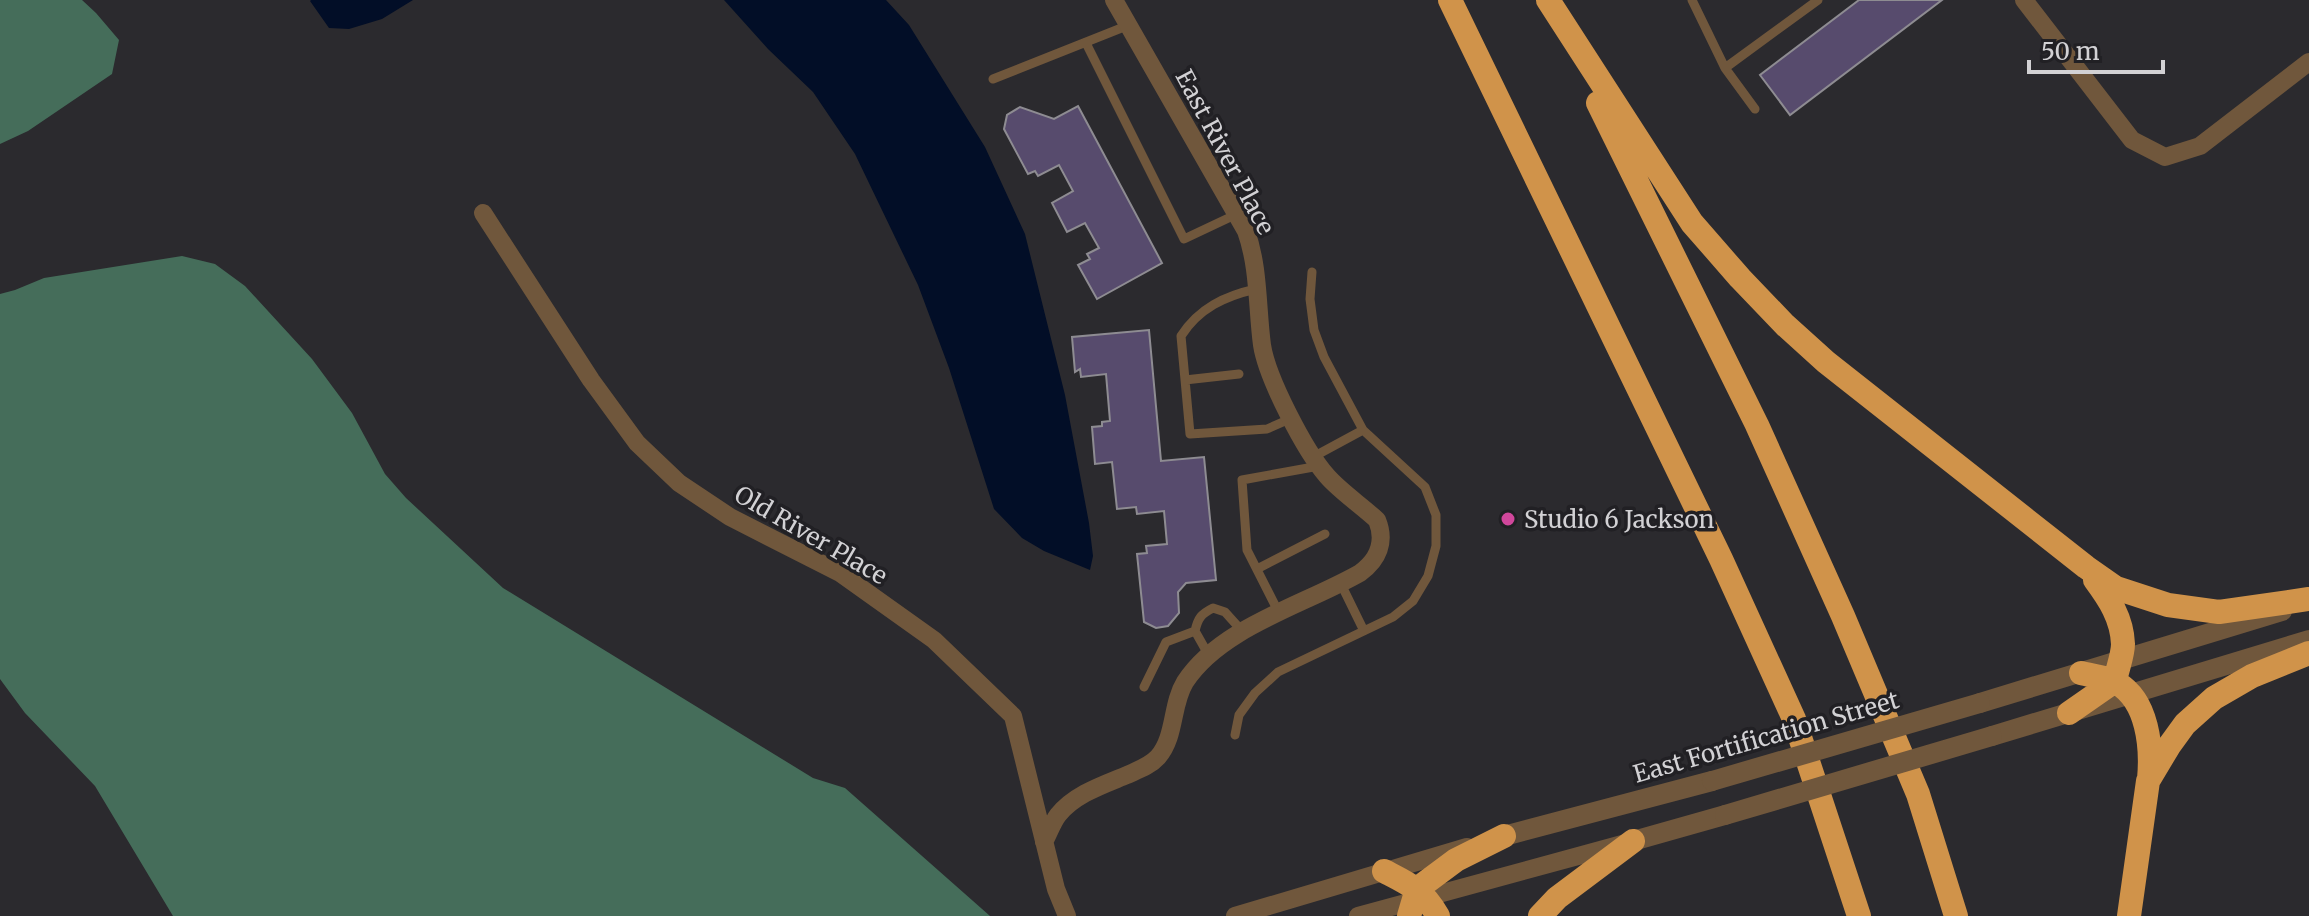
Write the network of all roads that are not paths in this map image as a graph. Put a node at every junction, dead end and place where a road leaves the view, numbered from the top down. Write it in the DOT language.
graph roads {
  1 [pos="1114,0"];
  2 [pos="1450,0"];
  3 [pos="1547,0"];
  4 [pos="1692,0"];
  5 [pos="1818,0"];
  6 [pos="2024,0"];
  7 [pos="1129,25"];
  8 [pos="1086,43"];
  9 [pos="2309,62"];
  10 [pos="1725,68"];
  11 [pos="993,79"];
  12 [pos="1755,109"];
  13 [pos="483,213"];
  14 [pos="1237,214"];
  15 [pos="1312,272"];
  16 [pos="1256,289"];
  17 [pos="1239,374"];
  18 [pos="1185,380"];
  19 [pos="1292,418"];
  20 [pos="1363,430"];
  21 [pos="1316,461"];
  22 [pos="1325,534"];
  23 [pos="2086,567"];
  24 [pos="1257,569"];
  25 [pos="1341,584"];
  26 [pos="2309,601"];
  27 [pos="1279,613"];
  28 [pos="1195,631"];
  29 [pos="1364,631"];
  30 [pos="1243,632"];
  31 [pos="2309,640"];
  32 [pos="2309,653"];
  33 [pos="1208,654"];
  34 [pos="2081,673"];
  35 [pos="2122,679"];
  36 [pos="1144,687"];
  37 [pos="2069,713"];
  38 [pos="1235,735"];
  39 [pos="2148,781"];
  40 [pos="1831,832"];
  41 [pos="1504,836"];
  42 [pos="1633,841"];
  43 [pos="1044,842"];
  44 [pos="1384,871"];
  45 [pos="1421,904"];
  46 [pos="1067,916"];
  47 [pos="1235,916"];
  48 [pos="1358,916"];
  49 [pos="1540,916"];
  50 [pos="1841,916"];
  51 [pos="1859,916"];
  52 [pos="1956,916"];
  53 [pos="2129,916"];
  1 -- 7 [label="street, East River Place"];
  2 -- 40 [label="highway"];
  3 -- 23 [label="highway"];
  3 -- 52 [label="highway"];
  4 -- 10 [label="lane"];
  5 -- 10 [label="lane"];
  6 -- 9 [label="street"];
  7 -- 8 [label="lane"];
  7 -- 14 [label="street, East River Place"];
  8 -- 11 [label="lane"];
  8 -- 14 [label="lane"];
  10 -- 12 [label="lane"];
  13 -- 43 [label="street, Old River Place"];
  14 -- 16 [label="street, East River Place"];
  15 -- 20 [label="lane"];
  16 -- 18 [label="lane"];
  16 -- 19 [label="street, East River Place"];
  17 -- 18 [label="lane"];
  18 -- 19 [label="lane"];
  19 -- 21 [label="street, East River Place"];
  20 -- 21 [label="lane"];
  20 -- 29 [label="lane"];
  21 -- 24 [label="lane"];
  21 -- 25 [label="street, East River Place"];
  22 -- 24 [label="lane"];
  23 -- 26 [label="highway"];
  23 -- 35 [label="highway"];
  24 -- 27 [label="lane"];
  25 -- 27 [label="street, East River Place"];
  25 -- 29 [label="lane"];
  26 -- 35 [label="street"];
  27 -- 30 [label="street, East River Place"];
  28 -- 30 [label="lane"];
  28 -- 33 [label="lane"];
  28 -- 36 [label="lane"];
  29 -- 38 [label="lane"];
  30 -- 33 [label="street, East River Place"];
  31 -- 35 [label="street"];
  32 -- 39 [label="highway"];
  33 -- 43 [label="street, East River Place"];
  34 -- 35 [label="highway"];
  34 -- 41 [label="street, East Fortification Street, bridge"];
  35 -- 37 [label="highway"];
  35 -- 39 [label="highway"];
  37 -- 42 [label="street, bridge"];
  39 -- 53 [label="highway"];
  40 -- 50 [label="highway"];
  40 -- 51 [label="highway"];
  41 -- 44 [label="street, East Fortification Street"];
  41 -- 45 [label="highway"];
  42 -- 45 [label="street"];
  42 -- 49 [label="highway"];
  43 -- 46 [label="street, Old River Place"];
  44 -- 45 [label="highway"];
  44 -- 47 [label="street, East Fortification Street"];
  45 -- 48 [label="street"];
}
